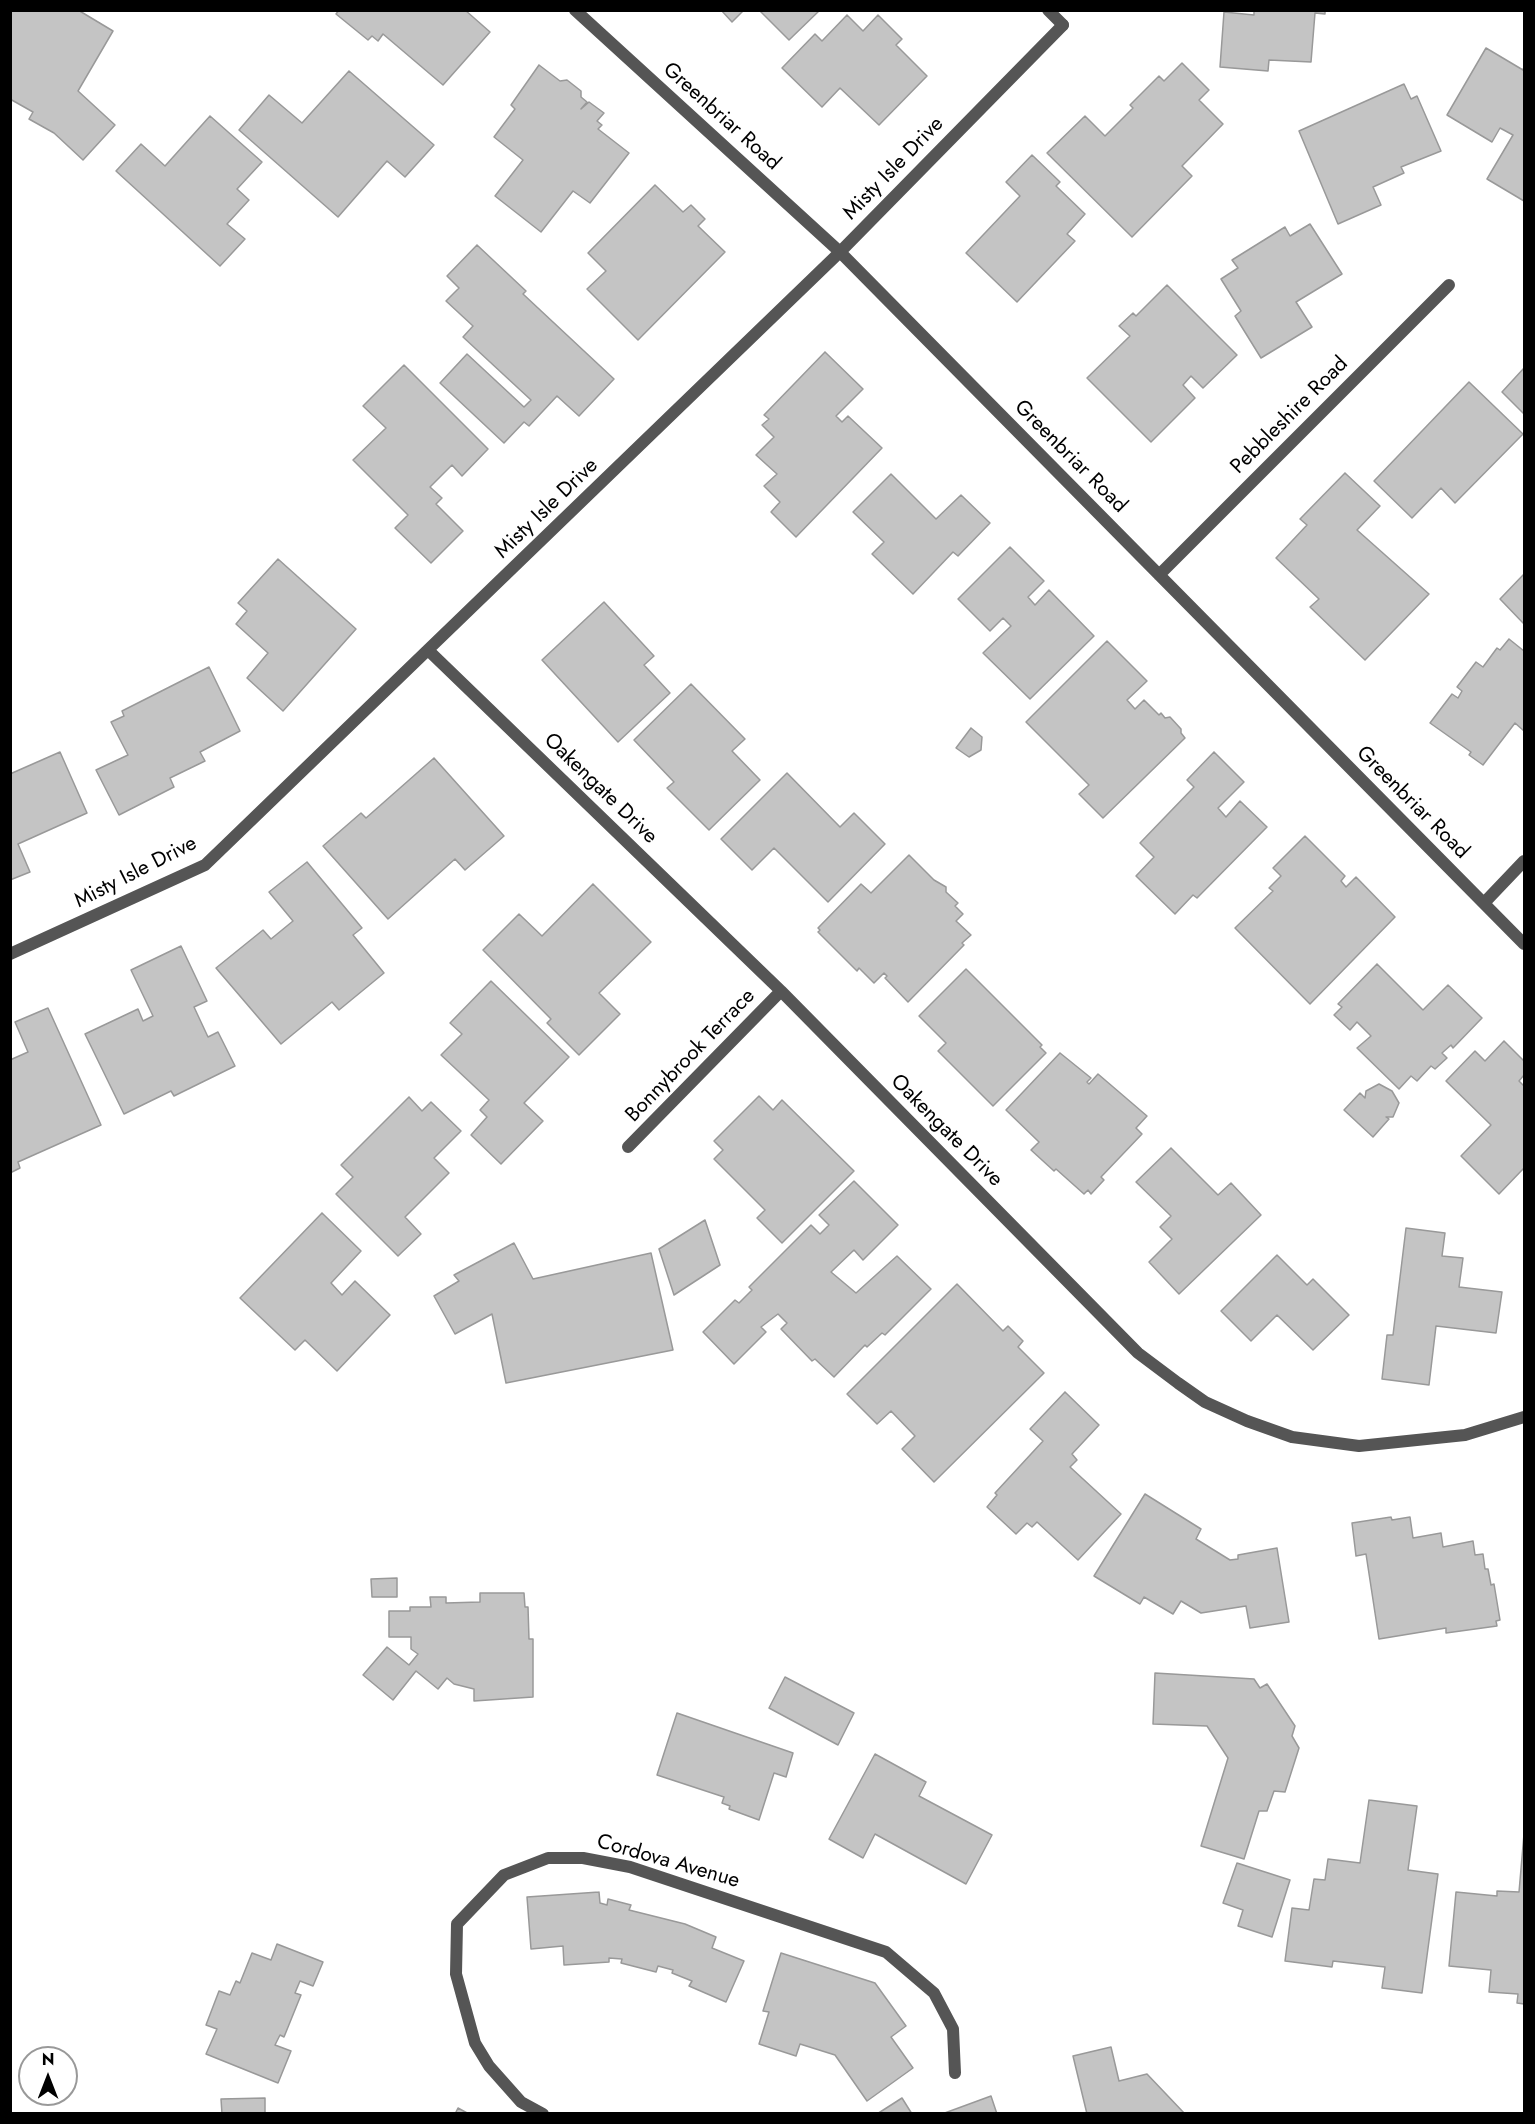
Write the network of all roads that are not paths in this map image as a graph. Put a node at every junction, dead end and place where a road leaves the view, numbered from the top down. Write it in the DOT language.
graph roads {
  1 [pos="575,10"];
  2 [pos="1048,10"];
  3 [pos="840,252"];
  4 [pos="1449,285"];
  5 [pos="1159,575"];
  6 [pos="428,650"];
  7 [pos="1524,861"];
  8 [pos="1484,903"];
  9 [pos="1524,944"];
  10 [pos="10,954"];
  11 [pos="781,991"];
  12 [pos="628,1147"];
  13 [pos="1524,1417"];
  14 [pos="955,2073"];
  15 [pos="543,2114"];
  1 -- 3 [label="street, Greenbriar Road"];
  2 -- 3 [label="street, Misty Isle Drive"];
  3 -- 5 [label="street, Greenbriar Road"];
  3 -- 6 [label="street, Misty Isle Drive"];
  4 -- 5 [label="street, Pebbleshire Road"];
  5 -- 8 [label="street, Greenbriar Road"];
  6 -- 10 [label="street, Misty Isle Drive"];
  6 -- 11 [label="street, Oakengate Drive"];
  7 -- 8 [label="street"];
  8 -- 9 [label="street, Greenbriar Road"];
  11 -- 12 [label="street, Bonnybrook Terrace"];
  11 -- 13 [label="street, Oakengate Drive"];
  14 -- 15 [label="street, Cordova Avenue"];
}
